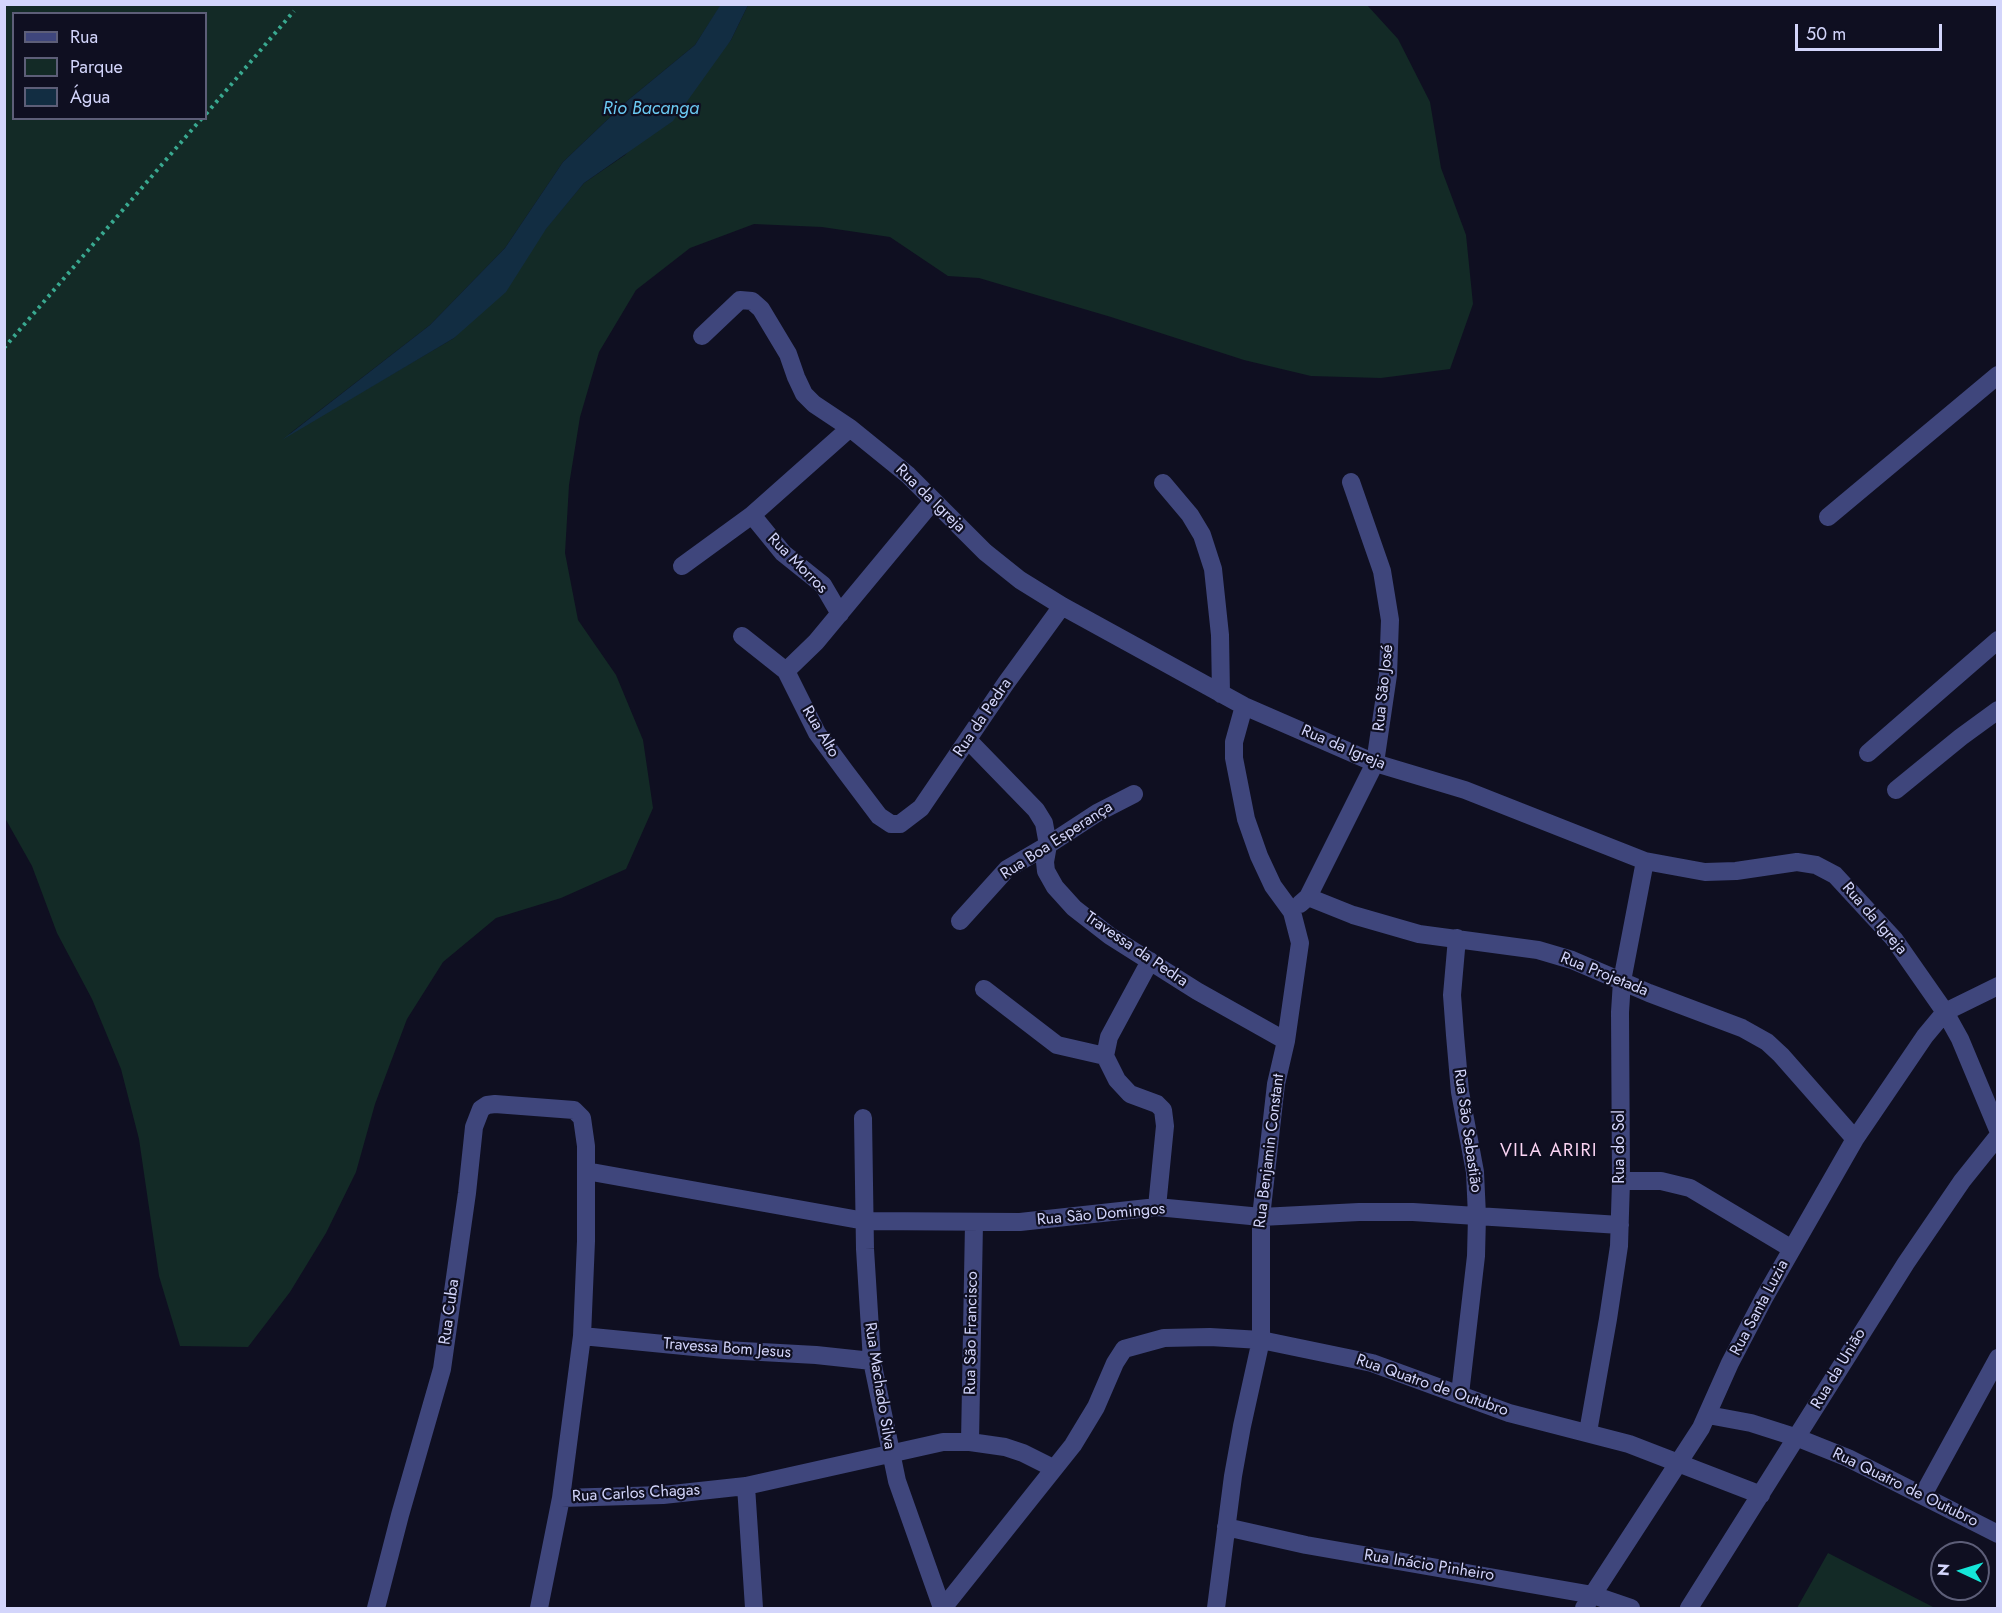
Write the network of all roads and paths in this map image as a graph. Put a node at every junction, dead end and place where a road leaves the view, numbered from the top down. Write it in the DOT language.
graph roads {
  1 [pos="294,11"];
  2 [pos="207,113"];
  3 [pos="200,120"];
  4 [pos="702,336"];
  5 [pos="4,348"];
  6 [pos="1998,375"];
  7 [pos="850,428"];
  8 [pos="1351,482"];
  9 [pos="1163,483"];
  10 [pos="933,501"];
  11 [pos="752,515"];
  12 [pos="1828,517"];
  13 [pos="682,566"];
  14 [pos="1062,606"];
  15 [pos="840,614"];
  16 [pos="742,636"];
  17 [pos="1998,640"];
  18 [pos="786,672"];
  19 [pos="1221,694"];
  20 [pos="1244,706"];
  21 [pos="1998,710"];
  22 [pos="968,740"];
  23 [pos="1868,753"];
  24 [pos="1375,764"];
  25 [pos="1896,790"];
  26 [pos="1134,794"];
  27 [pos="900,824"];
  28 [pos="1048,845"];
  29 [pos="1645,861"];
  30 [pos="1308,897"];
  31 [pos="1293,912"];
  32 [pos="960,921"];
  33 [pos="1457,938"];
  34 [pos="1150,961"];
  35 [pos="1622,981"];
  36 [pos="1998,986"];
  37 [pos="984,989"];
  38 [pos="1945,1012"];
  39 [pos="1286,1041"];
  40 [pos="1105,1056"];
  41 [pos="579,1114"];
  42 [pos="863,1118"];
  43 [pos="1998,1130"];
  44 [pos="1998,1137"];
  45 [pos="1855,1138"];
  46 [pos="586,1171"];
  47 [pos="1621,1181"];
  48 [pos="1157,1207"];
  49 [pos="1477,1216"];
  50 [pos="1261,1217"];
  51 [pos="865,1221"];
  52 [pos="974,1223"];
  53 [pos="1620,1225"];
  54 [pos="1792,1249"];
  55 [pos="582,1336"];
  56 [pos="1261,1341"];
  57 [pos="1998,1358"];
  58 [pos="872,1361"];
  59 [pos="1460,1394"];
  60 [pos="1708,1415"];
  61 [pos="1588,1432"];
  62 [pos="1798,1438"];
  63 [pos="970,1442"];
  64 [pos="890,1453"];
  65 [pos="1678,1462"];
  66 [pos="1053,1468"];
  67 [pos="746,1486"];
  68 [pos="1761,1495"];
  69 [pos="1923,1495"];
  70 [pos="561,1498"];
  71 [pos="1226,1527"];
  72 [pos="1998,1534"];
  73 [pos="1588,1602"];
  74 [pos="376,1608"];
  75 [pos="539,1608"];
  76 [pos="754,1608"];
  77 [pos="943,1608"];
  78 [pos="1216,1608"];
  79 [pos="1631,1608"];
  80 [pos="1689,1608"];
  1 -- 2 [label="path"];
  3 -- 5 [label="path"];
  4 -- 7 [label="street, Rua da Igreja"];
  6 -- 12 [label="street"];
  7 -- 10 [label="street, Rua da Igreja"];
  7 -- 11 [label="street"];
  8 -- 24 [label="street, Rua São José"];
  9 -- 19 [label="street"];
  10 -- 14 [label="street, Rua da Igreja"];
  10 -- 15 [label="street"];
  11 -- 13 [label="street"];
  11 -- 15 [label="street, Rua Morros"];
  14 -- 19 [label="street, Rua da Igreja"];
  14 -- 22 [label="street, Rua da Pedra"];
  15 -- 18 [label="street"];
  16 -- 18 [label="street, Rua Alto"];
  17 -- 23 [label="street"];
  18 -- 27 [label="street, Rua Alto"];
  19 -- 20 [label="street, Rua da Igreja"];
  20 -- 24 [label="street, Rua da Igreja"];
  20 -- 31 [label="street, Rua Benjamin Constant"];
  21 -- 25 [label="street"];
  22 -- 27 [label="street, Rua da Pedra"];
  22 -- 28 [label="street, Travessa da Pedra"];
  24 -- 29 [label="street, Rua da Igreja"];
  24 -- 30 [label="street, Rua São José"];
  26 -- 28 [label="street, Rua Boa Esperança"];
  28 -- 32 [label="street, Rua Boa Esperança"];
  28 -- 34 [label="street, Travessa da Pedra"];
  29 -- 35 [label="street, Rua do Sol"];
  29 -- 38 [label="street, Rua da Igreja"];
  30 -- 31 [label="street, Rua São José"];
  30 -- 33 [label="street, Rua Projetada"];
  31 -- 39 [label="street, Rua Benjamin Constant"];
  33 -- 35 [label="street, Rua Projetada"];
  33 -- 49 [label="street, Rua São Sebastião"];
  34 -- 39 [label="street, Travessa da Pedra"];
  34 -- 40 [label="street"];
  35 -- 45 [label="street, Rua Projetada"];
  35 -- 47 [label="street, Rua do Sol"];
  36 -- 38 [label="street"];
  37 -- 40 [label="street"];
  38 -- 43 [label="street, Rua da Igreja"];
  38 -- 45 [label="street, Rua Santa Luzia"];
  39 -- 50 [label="street, Rua Benjamin Constant"];
  40 -- 48 [label="street"];
  41 -- 46 [label="street, Rua Carlos Chagas"];
  41 -- 74 [label="street, Rua Cuba"];
  42 -- 51 [label="street, Rua Machado Silva"];
  44 -- 62 [label="street, Rua da União"];
  45 -- 54 [label="street, Rua Santa Luzia"];
  46 -- 51 [label="street, Rua São Domingos"];
  46 -- 55 [label="street, Rua Carlos Chagas"];
  47 -- 53 [label="street, Rua do Sol"];
  47 -- 54 [label="street"];
  48 -- 50 [label="street, Rua São Domingos"];
  48 -- 52 [label="street, Rua São Domingos"];
  49 -- 50 [label="street, Rua São Domingos"];
  49 -- 53 [label="street, Rua São Domingos"];
  49 -- 59 [label="street, Rua São Sebastião"];
  50 -- 56 [label="street, Rua Benjamin Constant"];
  51 -- 52 [label="street, Rua São Domingos"];
  51 -- 58 [label="street, Rua Machado Silva"];
  52 -- 63 [label="street, Rua São Francisco"];
  53 -- 61 [label="street, Rua do Sol"];
  54 -- 60 [label="street, Rua Santa Luzia"];
  55 -- 58 [label="street, Travessa Bom Jesus"];
  55 -- 70 [label="street, Rua Carlos Chagas"];
  56 -- 59 [label="street, Rua Quatro de Outubro"];
  56 -- 66 [label="street, Rua Quatro de Outubro"];
  56 -- 71 [label="street, Rua Benjamin Constant"];
  57 -- 69 [label="street"];
  58 -- 64 [label="street, Rua Machado Silva"];
  59 -- 61 [label="street, Rua Quatro de Outubro"];
  60 -- 62 [label="street, Rua Quatro de Outubro"];
  60 -- 65 [label="street, Rua Santa Luzia"];
  61 -- 65 [label="street, Rua Quatro de Outubro"];
  62 -- 68 [label="street, Rua da União"];
  62 -- 69 [label="street, Rua Quatro de Outubro"];
  63 -- 64 [label="street, Rua Carlos Chagas"];
  63 -- 66 [label="street, Rua Carlos Chagas"];
  64 -- 67 [label="street, Rua Carlos Chagas"];
  64 -- 77 [label="street, Rua Machado Silva"];
  65 -- 68 [label="street, Rua Quatro de Outubro"];
  65 -- 73 [label="street, Rua Santa Luzia"];
  66 -- 77 [label="street, Rua Quatro de Outubro"];
  67 -- 70 [label="street, Rua Carlos Chagas"];
  67 -- 76 [label="street"];
  68 -- 80 [label="street, Rua da União"];
  69 -- 72 [label="street, Rua Quatro de Outubro"];
  70 -- 75 [label="street"];
  71 -- 73 [label="street, Rua Inácio Pinheiro"];
  71 -- 78 [label="street, Rua Benjamin Constant"];
  73 -- 79 [label="street, Rua Inácio Pinheiro"];
}
